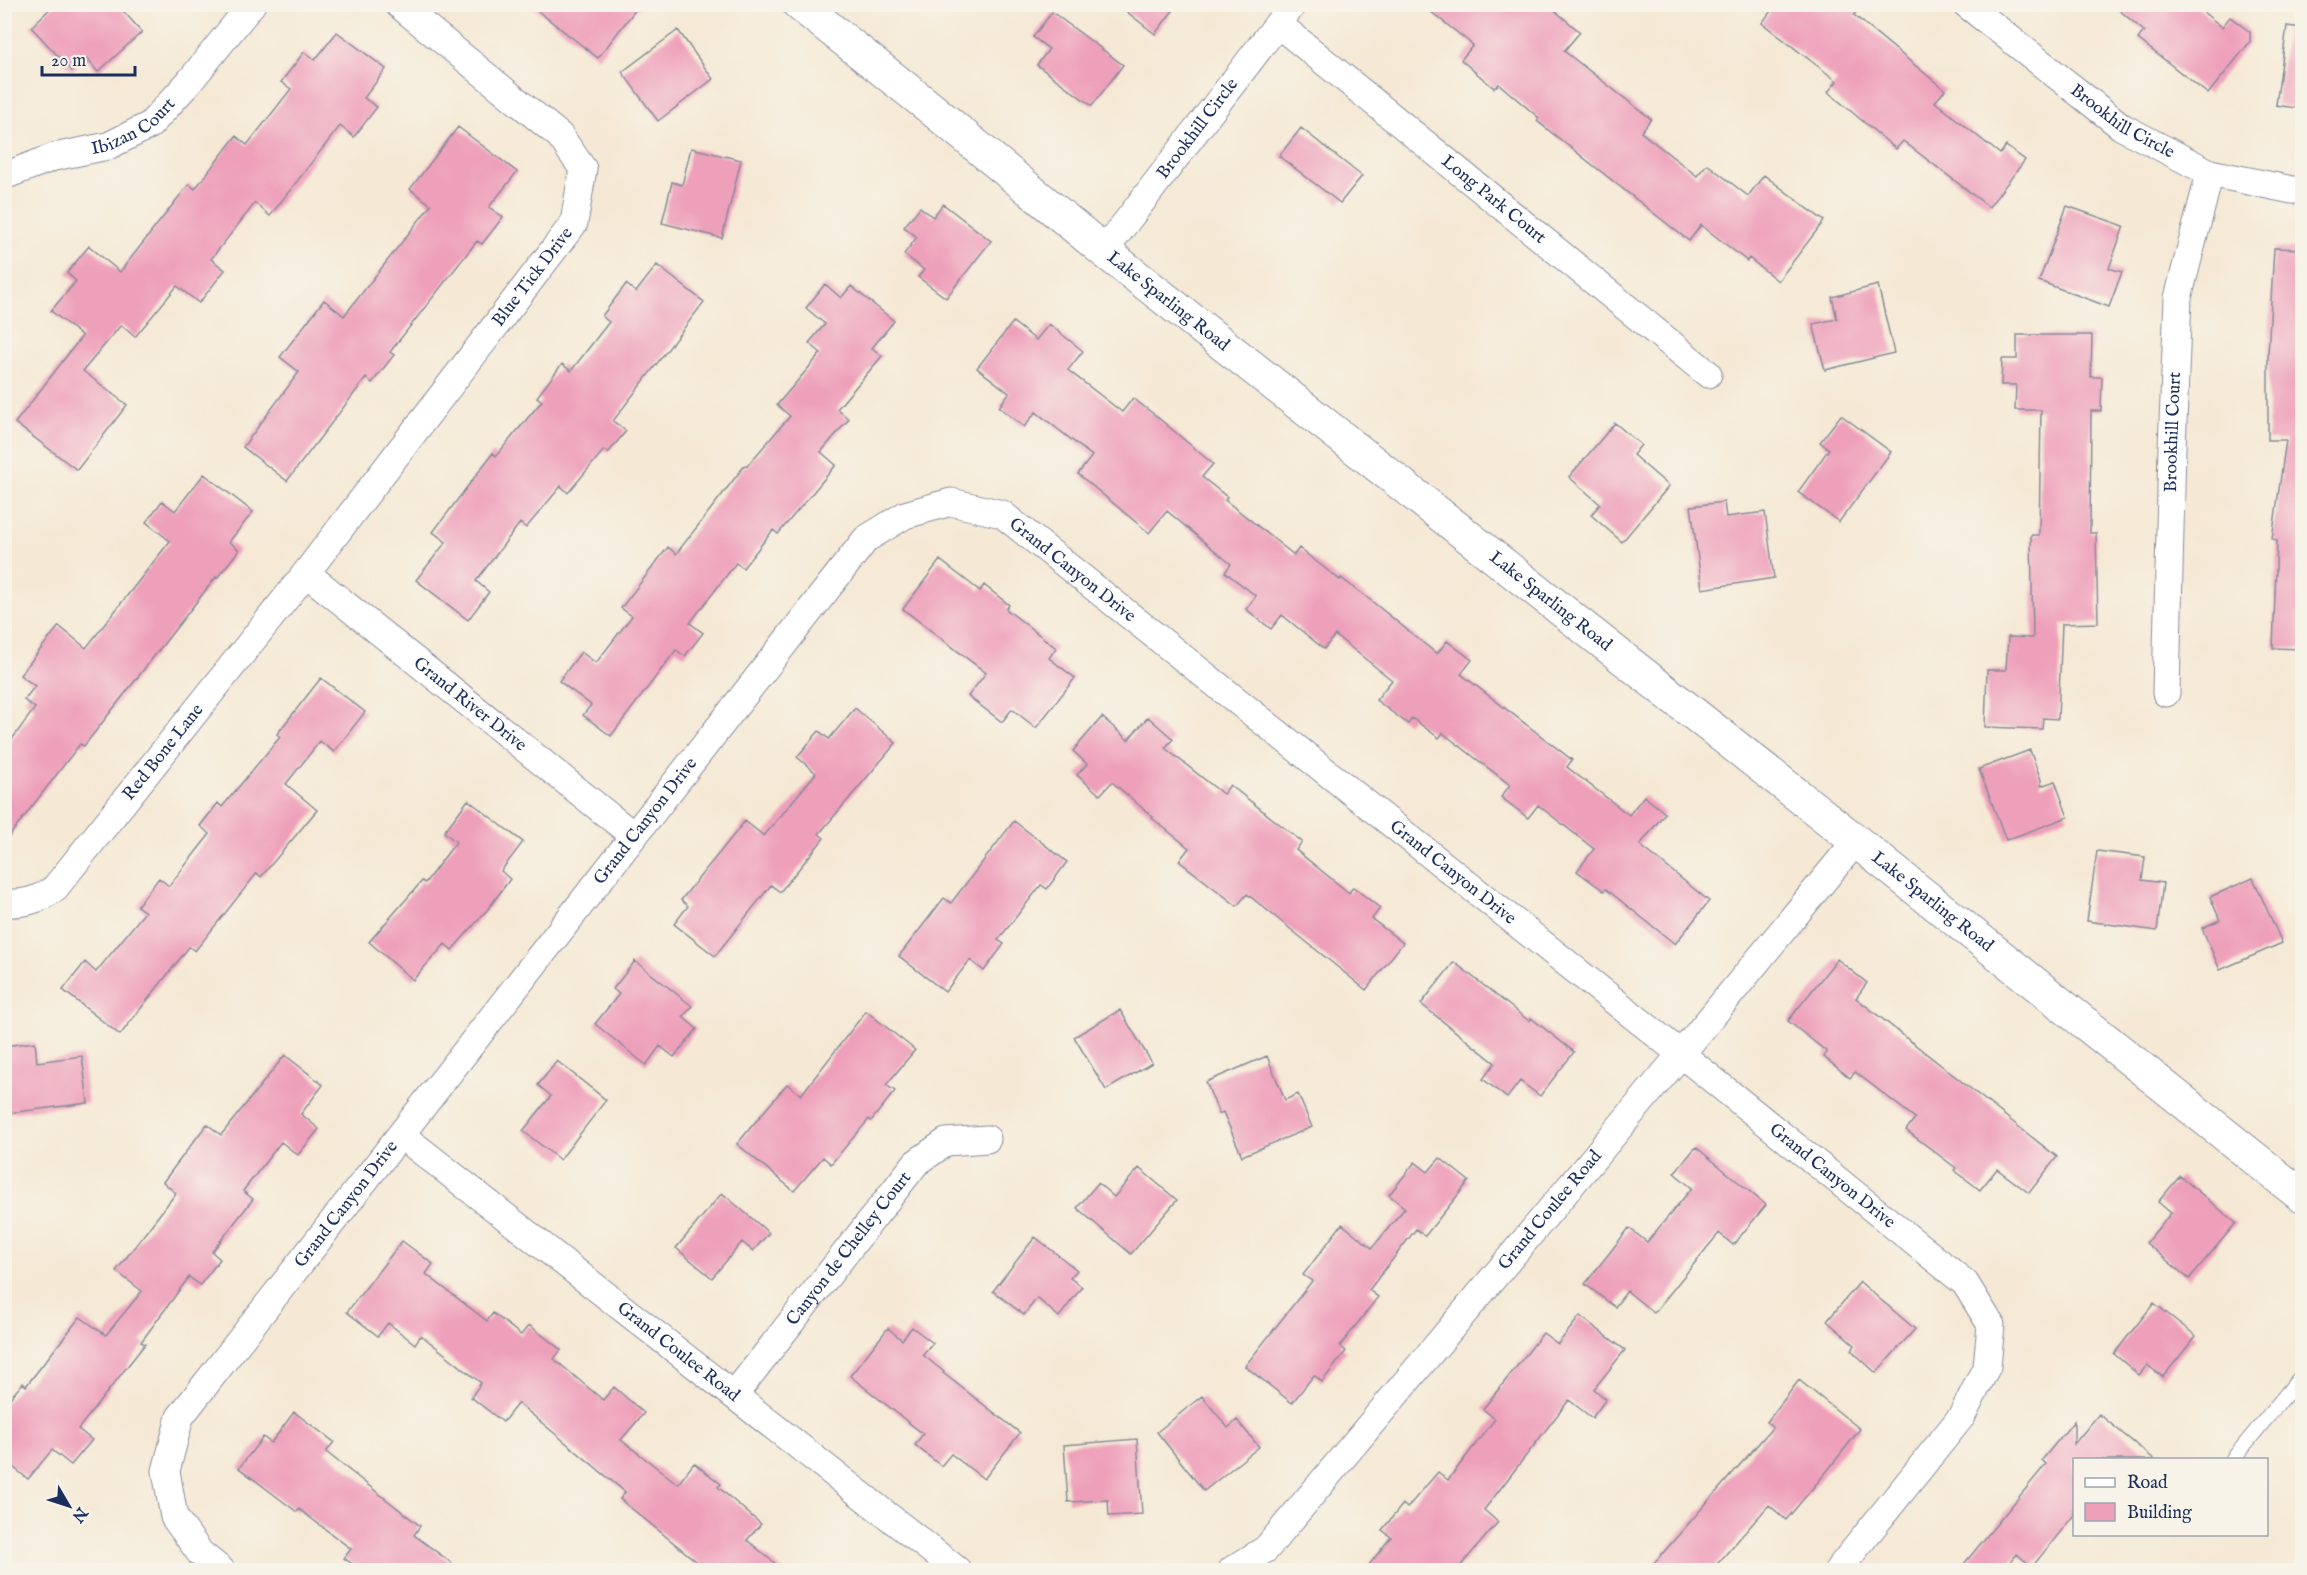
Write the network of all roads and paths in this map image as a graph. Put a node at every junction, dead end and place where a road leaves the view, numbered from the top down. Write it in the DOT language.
graph roads {
  1 [pos="252,4"];
  2 [pos="398,4"];
  3 [pos="799,4"];
  4 [pos="1966,4"];
  5 [pos="1285,14"];
  6 [pos="2210,173"];
  7 [pos="4,176"];
  8 [pos="2302,190"];
  9 [pos="1104,251"];
  10 [pos="1708,374"];
  11 [pos="306,573"];
  12 [pos="2166,693"];
  13 [pos="634,836"];
  14 [pos="1856,841"];
  15 [pos="4,903"];
  16 [pos="1681,1054"];
  17 [pos="401,1135"];
  18 [pos="987,1139"];
  19 [pos="2302,1196"];
  20 [pos="2302,1375"];
  21 [pos="734,1395"];
  22 [pos="2234,1458"];
  23 [pos="221,1570"];
  24 [pos="957,1570"];
  25 [pos="1232,1570"];
  26 [pos="1838,1570"];
  1 -- 7 [label="street, Ibizan Court"];
  2 -- 11 [label="street, Blue Tick Drive"];
  3 -- 9 [label="street, Lake Sparling Road"];
  4 -- 6 [label="street, Brookhill Circle"];
  5 -- 9 [label="street, Brookhill Circle"];
  5 -- 10 [label="street, Long Park Court"];
  6 -- 8 [label="street, Brookhill Circle"];
  6 -- 12 [label="street, Brookhill Court"];
  9 -- 14 [label="street, Lake Sparling Road"];
  11 -- 13 [label="street, Grand River Drive"];
  11 -- 15 [label="street, Red Bone Lane"];
  13 -- 16 [label="street, Grand Canyon Drive"];
  13 -- 17 [label="street, Grand Canyon Drive"];
  14 -- 16 [label="street, Grand Coulee Road"];
  14 -- 19 [label="street, Lake Sparling Road"];
  16 -- 25 [label="street, Grand Coulee Road"];
  16 -- 26 [label="street, Grand Canyon Drive"];
  17 -- 21 [label="street, Grand Coulee Road"];
  17 -- 23 [label="street, Grand Canyon Drive"];
  18 -- 21 [label="street, Canyon de Chelley Court"];
  20 -- 22 [label="lane"];
  21 -- 24 [label="street, Grand Coulee Road"];
}
